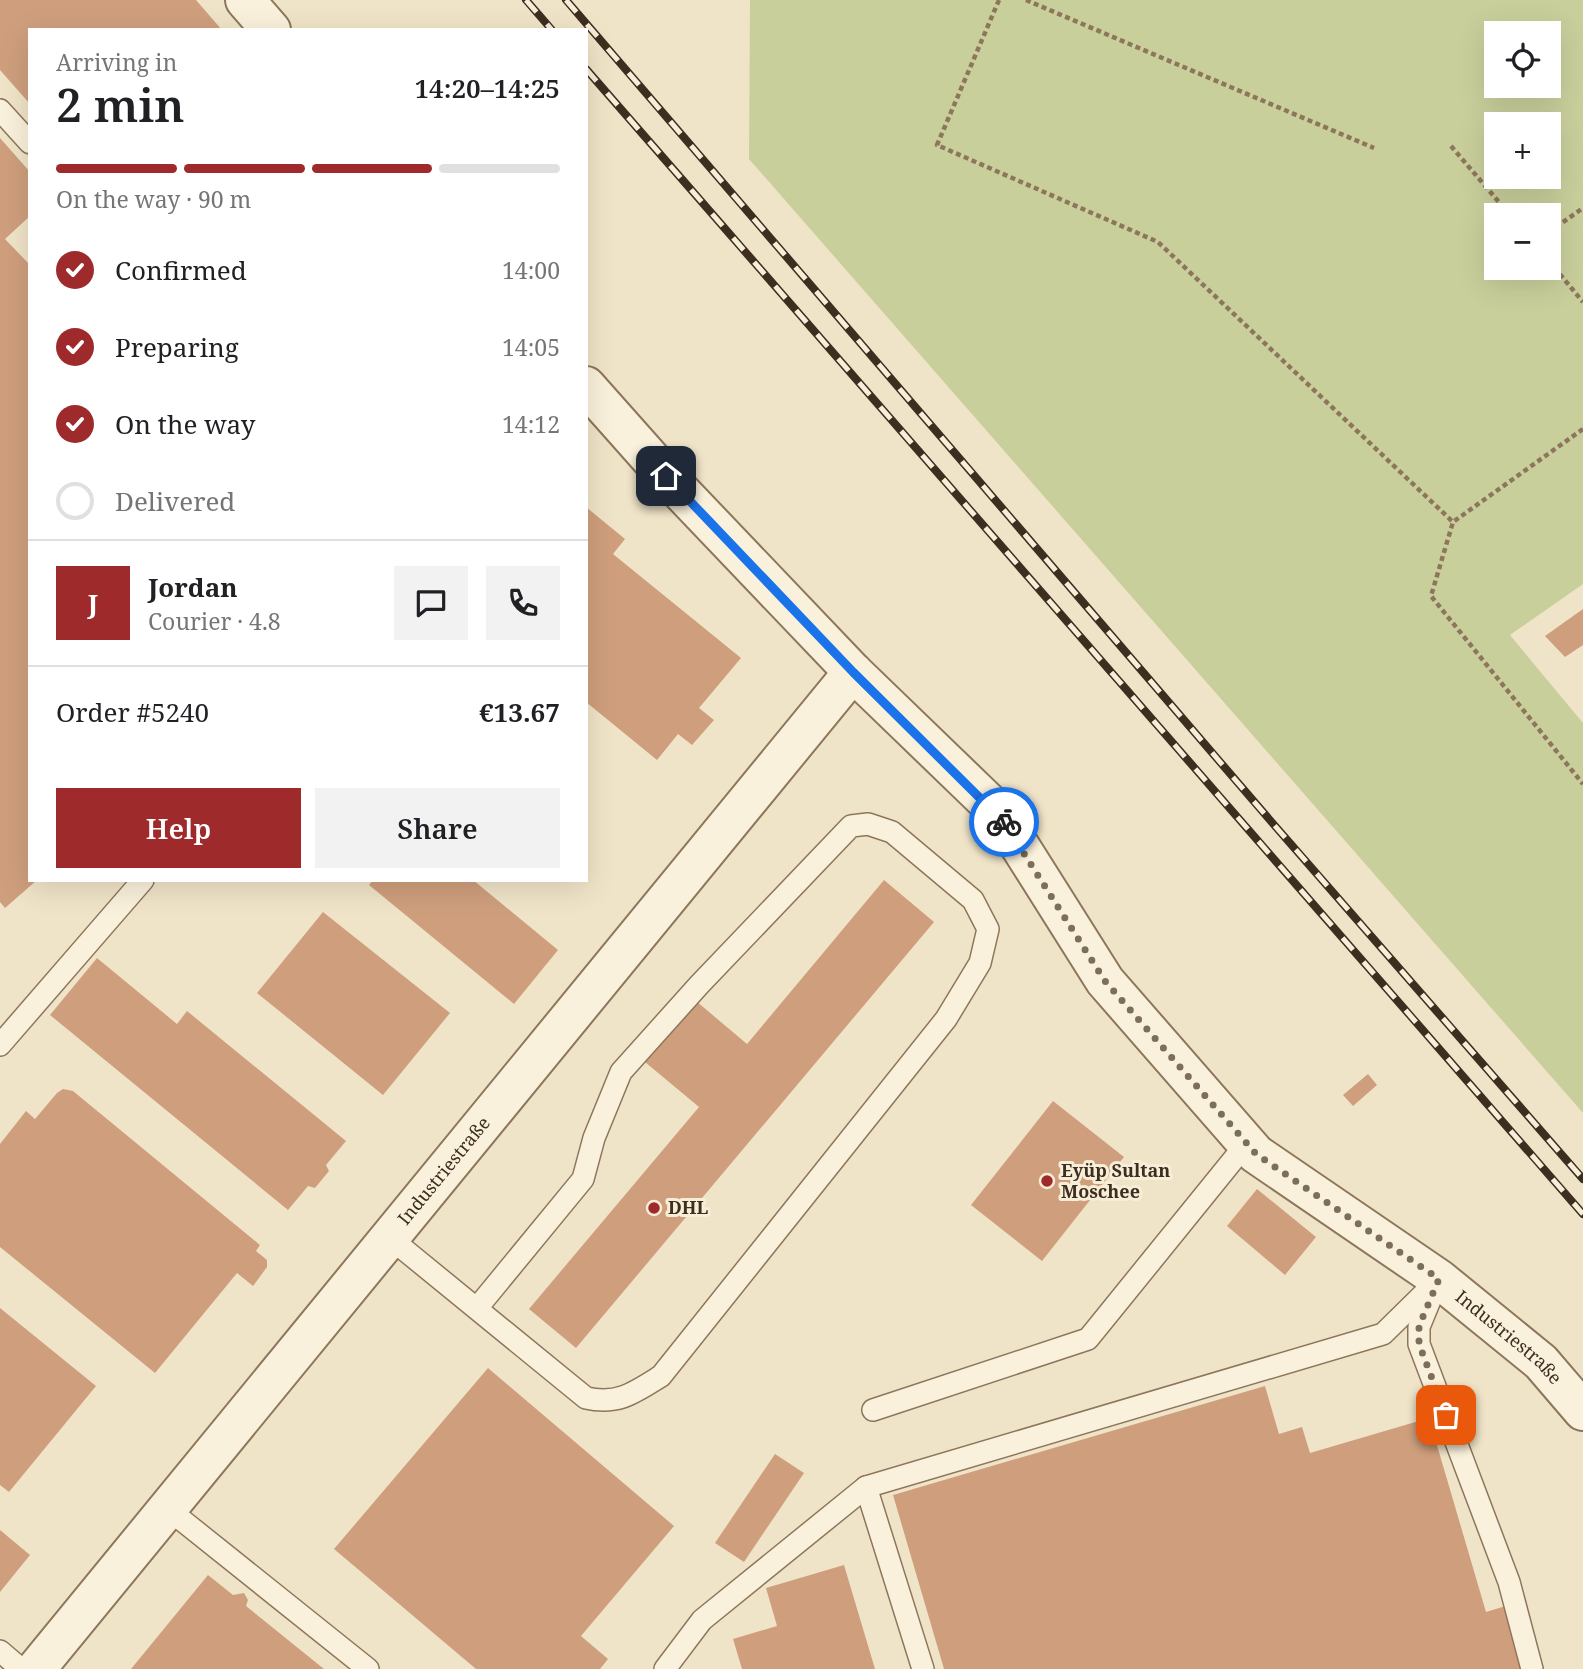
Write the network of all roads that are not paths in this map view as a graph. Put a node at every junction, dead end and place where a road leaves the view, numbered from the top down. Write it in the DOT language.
graph roads {
  1 [pos="245,0"];
  2 [pos="269,28"];
  3 [pos="0,110"];
  4 [pos="28,141"];
  5 [pos="588,388"];
  6 [pos="853,672"];
  7 [pos="141,882"];
  8 [pos="0,1045"];
  9 [pos="1247,1144"];
  10 [pos="390,1238"];
  11 [pos="1439,1279"];
  12 [pos="477,1308"];
  13 [pos="873,1410"];
  14 [pos="1583,1411"];
  15 [pos="866,1487"];
  16 [pos="168,1509"];
  17 [pos="0,1651"];
  18 [pos="21,1669"];
  19 [pos="36,1669"];
  20 [pos="368,1669"];
  21 [pos="665,1669"];
  22 [pos="923,1669"];
  23 [pos="1532,1669"];
  1 -- 2 [label="street"];
  3 -- 4 [label="lane"];
  5 -- 6 [label="street, Industriestraße"];
  6 -- 9 [label="street, Industriestraße"];
  6 -- 10 [label="street, Industriestraße"];
  7 -- 8 [label="lane"];
  9 -- 11 [label="street, Industriestraße"];
  9 -- 13 [label="lane"];
  10 -- 12 [label="lane"];
  10 -- 16 [label="street, Industriestraße"];
  11 -- 14 [label="street, Industriestraße"];
  11 -- 15 [label="lane"];
  11 -- 23 [label="lane"];
  12 -- 12 [label="lane"];
  15 -- 21 [label="lane"];
  15 -- 22 [label="lane"];
  16 -- 19 [label="street, Industriestraße"];
  16 -- 20 [label="lane"];
  17 -- 18 [label="lane"];
}
